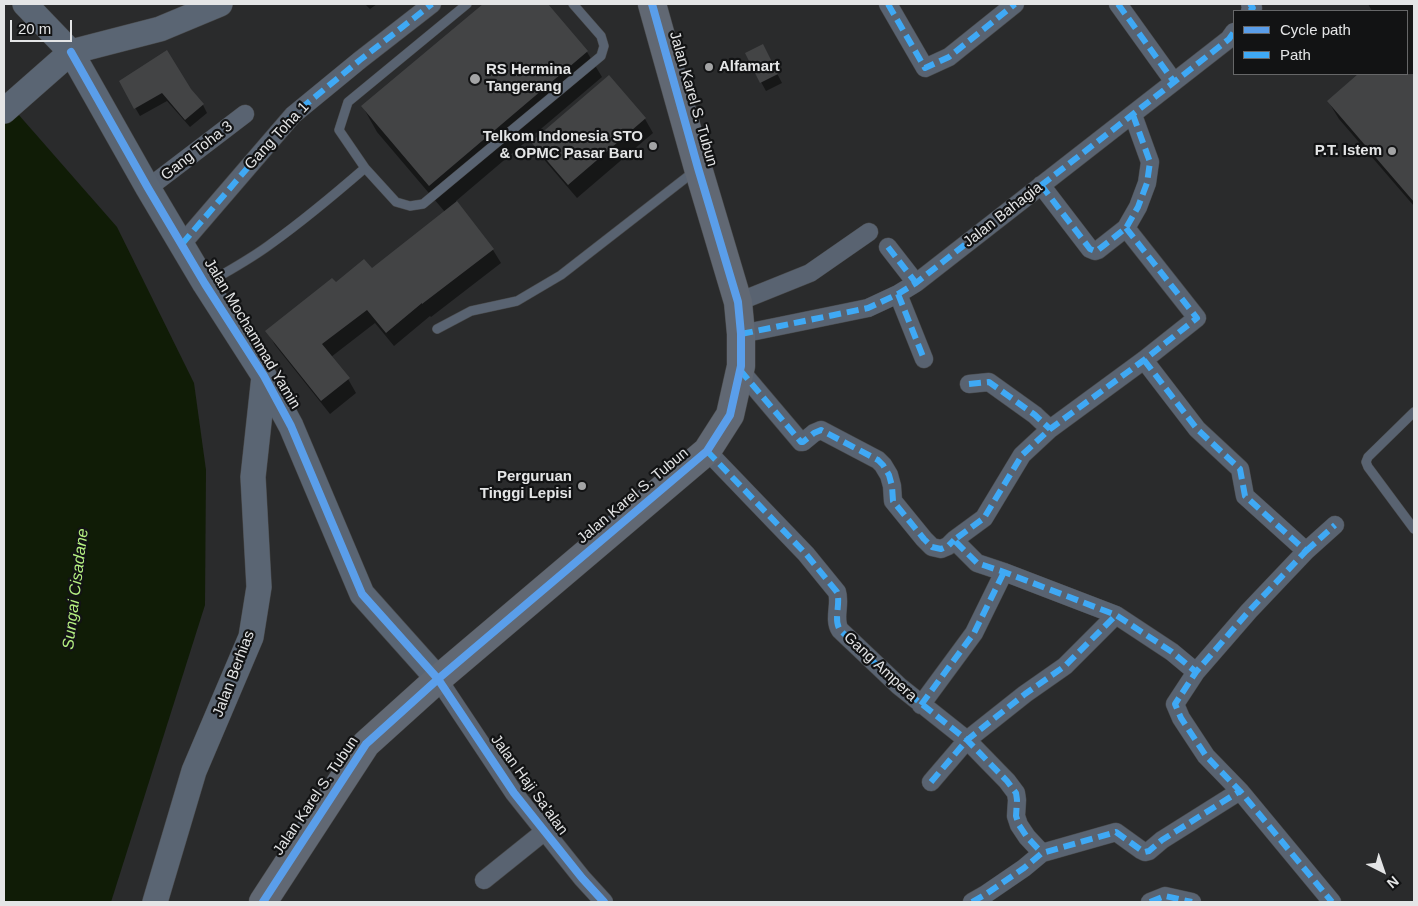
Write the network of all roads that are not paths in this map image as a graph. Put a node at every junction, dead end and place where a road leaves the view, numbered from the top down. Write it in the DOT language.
graph roads {
  1 [pos="25,4"];
  2 [pos="432,4"];
  3 [pos="467,4"];
  4 [pos="573,4"];
  5 [pos="652,4"];
  6 [pos="888,4"];
  7 [pos="1015,4"];
  8 [pos="1118,4"];
  9 [pos="217,5"];
  10 [pos="1233,33"];
  11 [pos="71,52"];
  12 [pos="1174,82"];
  13 [pos="11,105"];
  14 [pos="245,114"];
  15 [pos="1133,115"];
  16 [pos="365,168"];
  17 [pos="698,168"];
  18 [pos="1041,185"];
  19 [pos="148,188"];
  20 [pos="1126,228"];
  21 [pos="869,232"];
  22 [pos="182,244"];
  23 [pos="888,246"];
  24 [pos="916,283"];
  25 [pos="205,284"];
  26 [pos="898,294"];
  27 [pos="738,302"];
  28 [pos="437,329"];
  29 [pos="741,334"];
  30 [pos="924,360"];
  31 [pos="1144,360"];
  32 [pos="740,370"];
  33 [pos="264,376"];
  34 [pos="970,384"];
  35 [pos="1414,412"];
  36 [pos="1050,428"];
  37 [pos="707,451"];
  38 [pos="1336,524"];
  39 [pos="1414,529"];
  40 [pos="954,540"];
  41 [pos="1306,551"];
  42 [pos="1004,572"];
  43 [pos="1116,615"];
  44 [pos="1196,672"];
  45 [pos="438,679"];
  46 [pos="921,705"];
  47 [pos="967,740"];
  48 [pos="931,782"];
  49 [pos="1240,791"];
  50 [pos="545,831"];
  51 [pos="1042,853"];
  52 [pos="484,880"];
  53 [pos="155,902"];
  54 [pos="263,902"];
  55 [pos="602,902"];
  56 [pos="972,902"];
  57 [pos="1150,902"];
  58 [pos="1192,902"];
  59 [pos="1332,902"];
  1 -- 11 [label="street, Jalan Mochammad Yamin"];
  2 -- 22 [label="street, Gang Toha 1"];
  3 -- 16 [label="lane"];
  4 -- 16 [label="lane"];
  5 -- 17 [label="highway, Jalan Karel S. Tubun"];
  6 -- 7 [label="street"];
  8 -- 12 [label="street"];
  9 -- 11 [label="street"];
  10 -- 12 [label="street, Jalan Bahagia"];
  11 -- 13 [label="street"];
  11 -- 19 [label="street, Jalan Mochammad Yamin"];
  12 -- 15 [label="street, Jalan Bahagia"];
  14 -- 19 [label="street, Gang Toha 3"];
  15 -- 18 [label="street, Jalan Bahagia"];
  15 -- 20 [label="street"];
  16 -- 25 [label="lane"];
  17 -- 27 [label="highway, Jalan Karel S. Tubun"];
  17 -- 28 [label="lane"];
  18 -- 20 [label="street"];
  18 -- 24 [label="street, Jalan Bahagia"];
  19 -- 22 [label="street, Jalan Mochammad Yamin"];
  20 -- 31 [label="street"];
  21 -- 27 [label="street"];
  22 -- 25 [label="street, Jalan Mochammad Yamin"];
  23 -- 24 [label="street"];
  24 -- 26 [label="street, Jalan Bahagia"];
  25 -- 33 [label="street, Jalan Mochammad Yamin"];
  26 -- 29 [label="street, Jalan Bahagia"];
  26 -- 30 [label="street"];
  27 -- 29 [label="highway, Jalan Karel S. Tubun"];
  29 -- 32 [label="highway, Jalan Karel S. Tubun"];
  31 -- 36 [label="street"];
  31 -- 41 [label="street"];
  32 -- 37 [label="highway, Jalan Karel S. Tubun"];
  32 -- 40 [label="street"];
  33 -- 45 [label="street, Jalan Mochammad Yamin"];
  33 -- 53 [label="street, Jalan Berhias"];
  34 -- 36 [label="street"];
  35 -- 39 [label="lane"];
  36 -- 40 [label="street"];
  37 -- 45 [label="highway, Jalan Karel S. Tubun"];
  37 -- 46 [label="street, Gang Ampera"];
  38 -- 41 [label="street"];
  40 -- 42 [label="street"];
  41 -- 44 [label="street"];
  42 -- 43 [label="street"];
  42 -- 46 [label="street"];
  43 -- 44 [label="street"];
  43 -- 47 [label="street"];
  44 -- 49 [label="street"];
  45 -- 50 [label="street, Jalan Haji Sa'alan"];
  45 -- 54 [label="highway, Jalan Karel S. Tubun"];
  46 -- 47 [label="street, Gang Ampera"];
  47 -- 48 [label="street"];
  47 -- 51 [label="street, Gang Ampera"];
  49 -- 51 [label="street"];
  49 -- 59 [label="street"];
  50 -- 52 [label="street"];
  50 -- 55 [label="street, Jalan Haji Sa'alan"];
  51 -- 56 [label="street"];
  57 -- 58 [label="street"];
}
